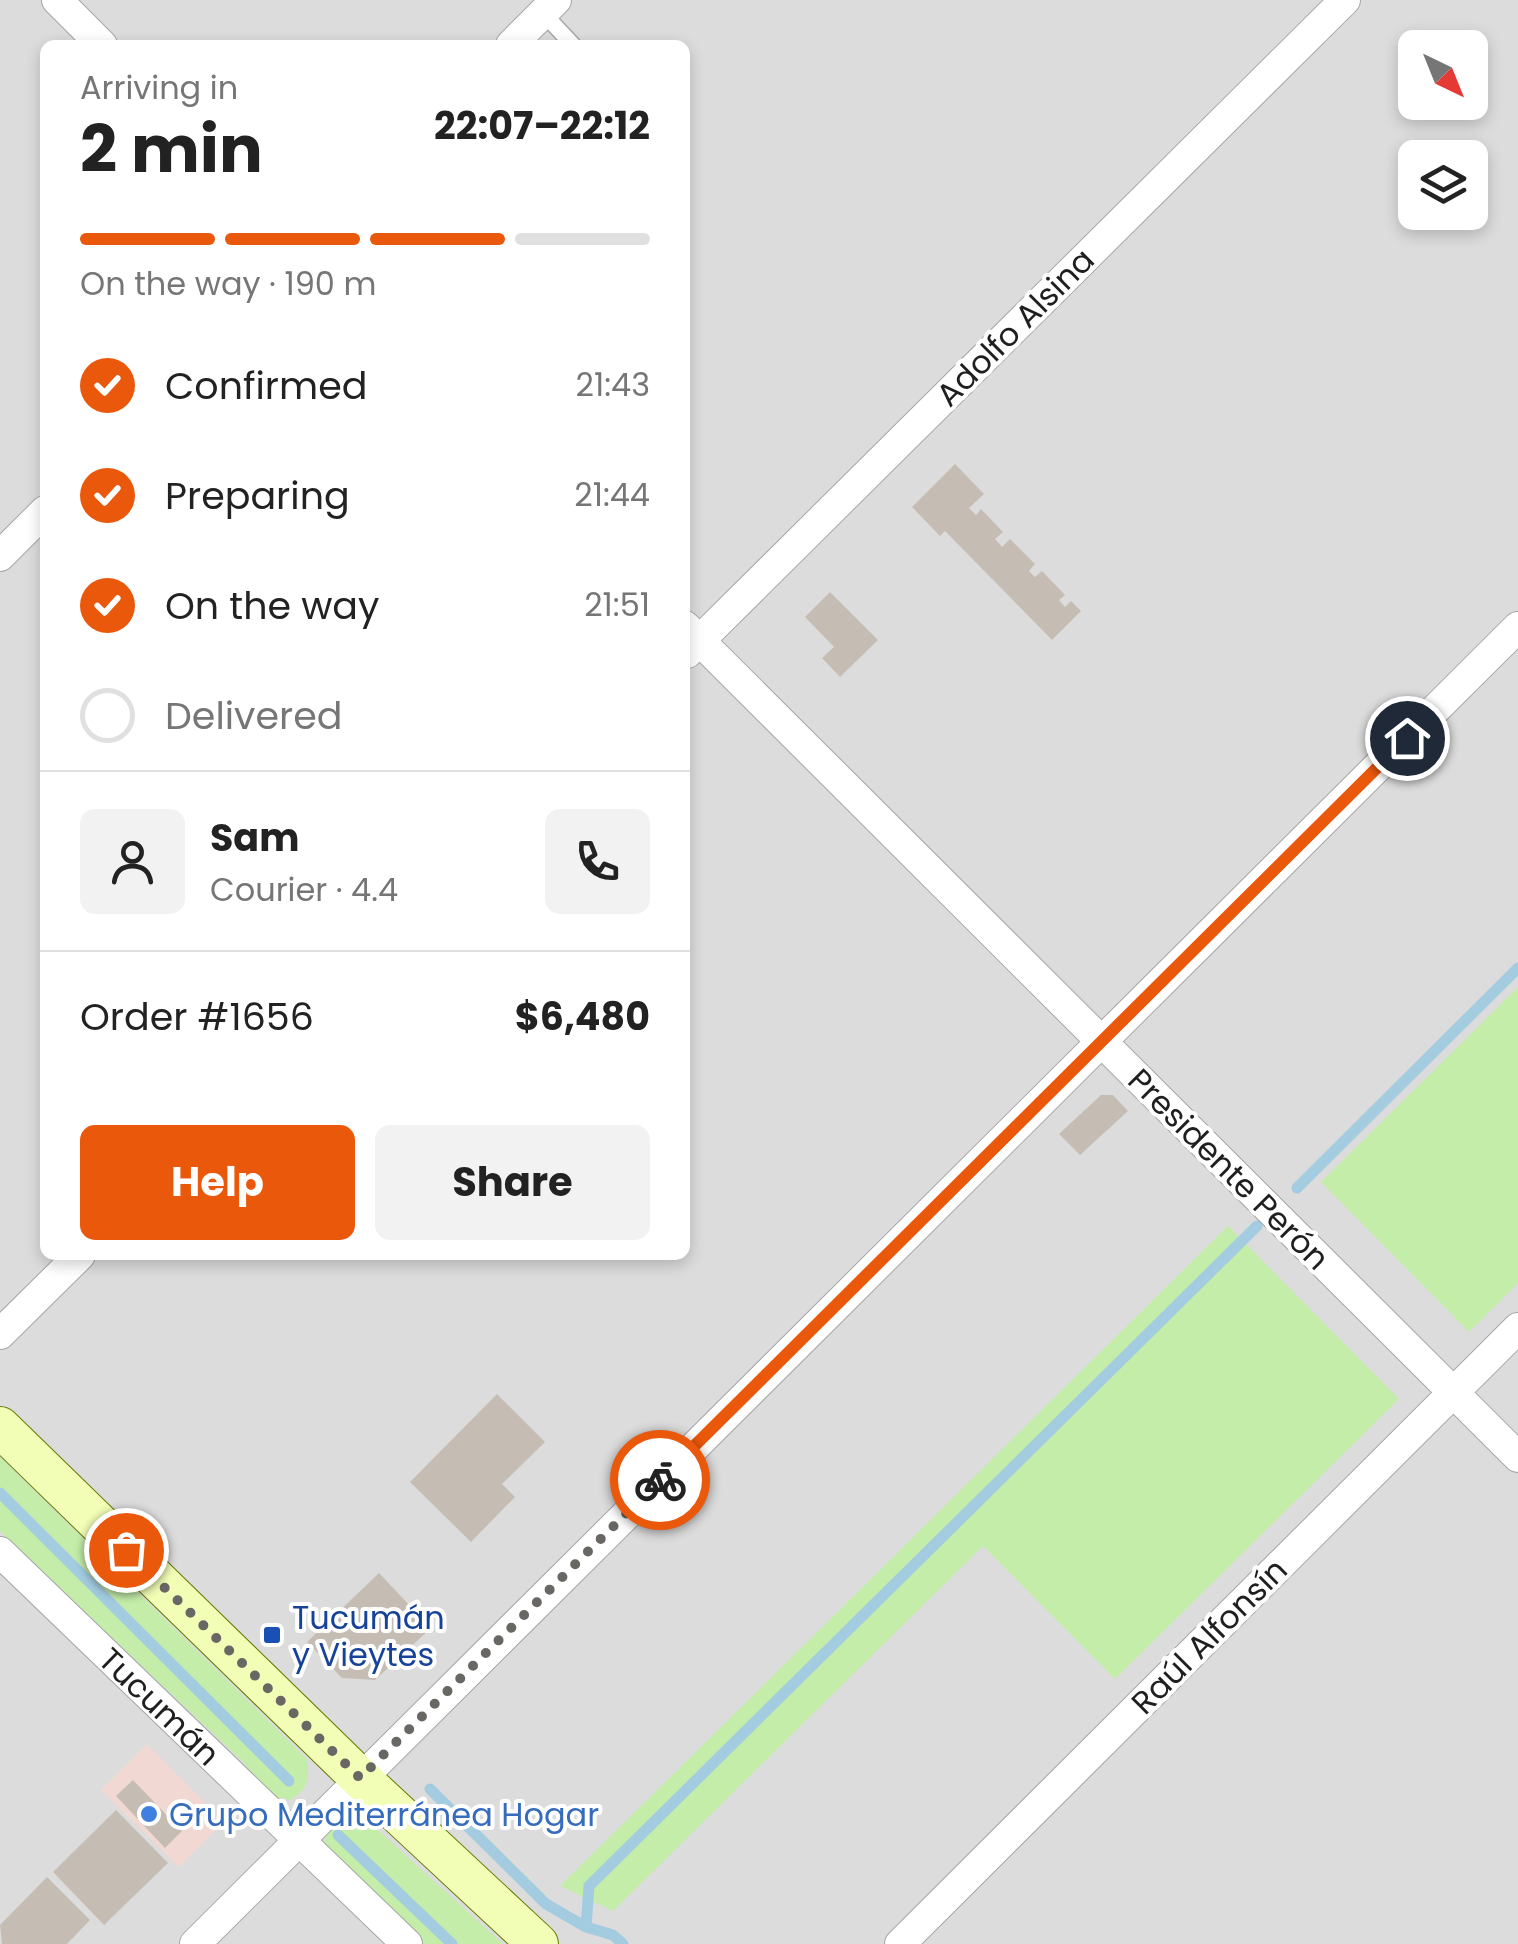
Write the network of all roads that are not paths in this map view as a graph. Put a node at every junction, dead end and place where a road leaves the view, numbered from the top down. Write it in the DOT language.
graph roads {
  1 [pos="57,0"];
  2 [pos="1345,0"];
  3 [pos="550,7"];
  4 [pos="97,40"];
  5 [pos="516,40"];
  6 [pos="570,40"];
  7 [pos="40,516"];
  8 [pos="0,556"];
  9 [pos="1518,627"];
  10 [pos="690,640"];
  11 [pos="1101,1041"];
  12 [pos="75,1260"];
  13 [pos="1518,1328"];
  14 [pos="0,1334"];
  15 [pos="1453,1392"];
  16 [pos="0,1427"];
  17 [pos="1518,1457"];
  18 [pos="0,1552"];
  19 [pos="360,1778"];
  20 [pos="300,1838"];
  21 [pos="195,1944"];
  22 [pos="407,1944"];
  23 [pos="538,1944"];
  24 [pos="900,1944"];
  1 -- 4 [label="street"];
  2 -- 10 [label="street, Adolfo Alsina"];
  3 -- 5 [label="street"];
  3 -- 6 [label="lane"];
  7 -- 8 [label="street"];
  9 -- 11 [label="street"];
  10 -- 11 [label="street, Presidente Perón"];
  11 -- 15 [label="street, Presidente Perón"];
  11 -- 19 [label="street"];
  12 -- 14 [label="street"];
  13 -- 15 [label="street, Raúl Alfonsín"];
  15 -- 17 [label="street, Presidente Perón"];
  15 -- 24 [label="street, Raúl Alfonsín"];
  16 -- 19 [label="main road"];
  18 -- 20 [label="street, Tucumán"];
  19 -- 20 [label="street"];
  19 -- 23 [label="main road"];
  20 -- 21 [label="street"];
  20 -- 22 [label="street, Tucumán"];
}
